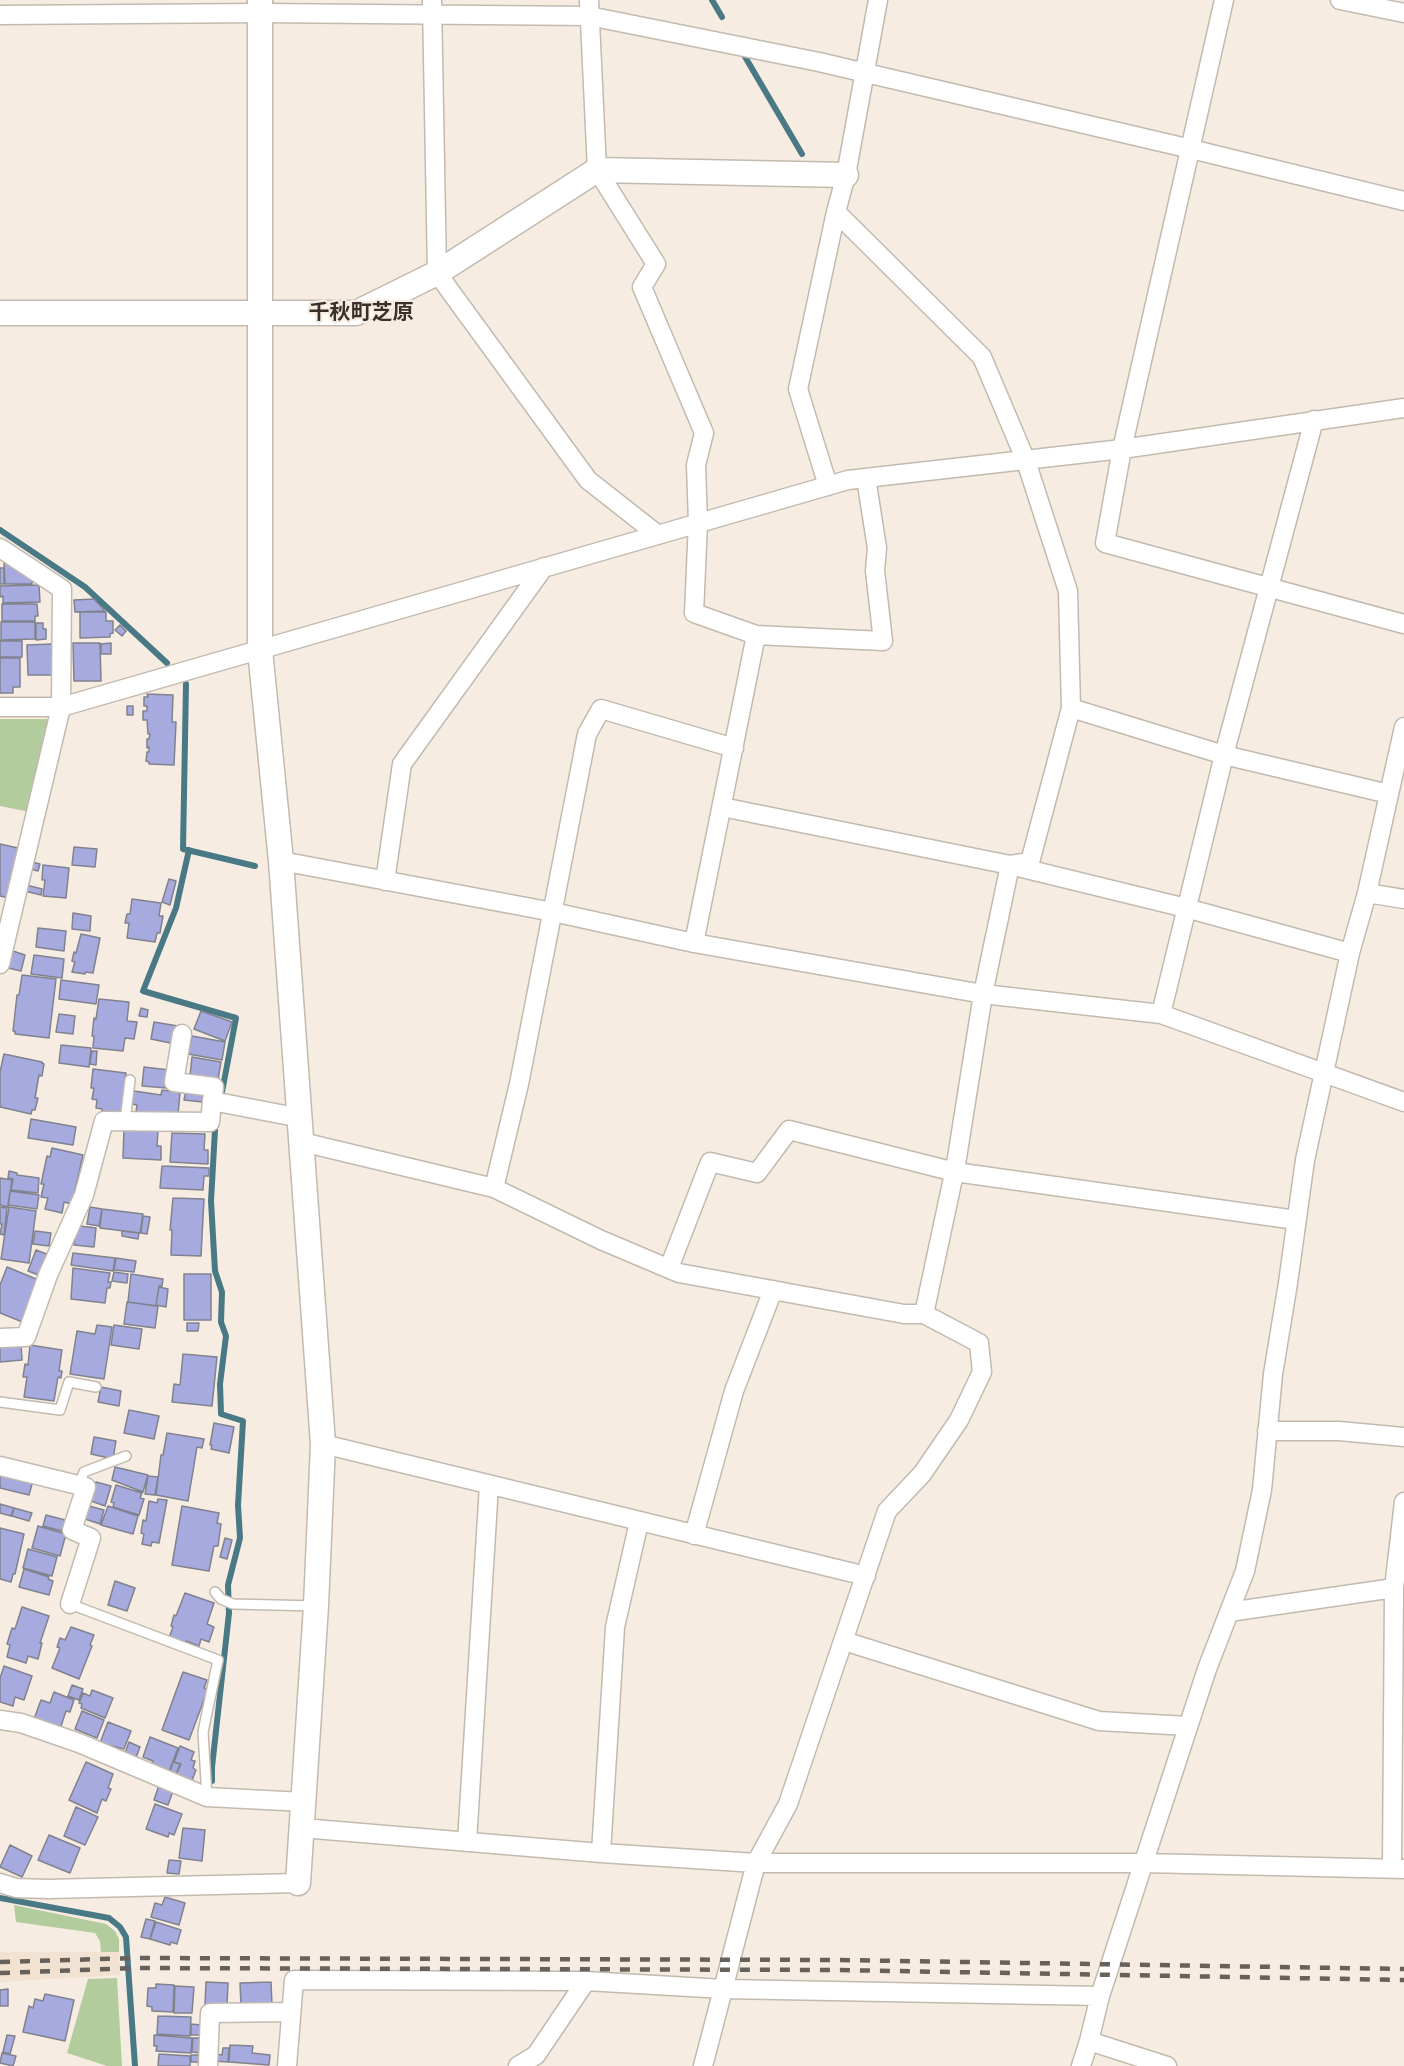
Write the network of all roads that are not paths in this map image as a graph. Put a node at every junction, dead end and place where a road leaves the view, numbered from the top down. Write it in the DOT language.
graph roads {
  1 [pos="878,0"];
  2 [pos="1224,0"];
  3 [pos="1340,0"];
  4 [pos="260,7"];
  5 [pos="432,7"];
  6 [pos="589,8"];
  7 [pos="1404,13"];
  8 [pos="0,15"];
  9 [pos="864,72"];
  10 [pos="1191,148"];
  11 [pos="597,170"];
  12 [pos="846,175"];
  13 [pos="1404,201"];
  14 [pos="836,212"];
  15 [pos="437,273"];
  16 [pos="261,312"];
  17 [pos="0,313"];
  18 [pos="1404,408"];
  19 [pos="1314,420"];
  20 [pos="1122,449"];
  21 [pos="1026,461"];
  22 [pos="866,478"];
  23 [pos="828,486"];
  24 [pos="698,523"];
  25 [pos="658,535"];
  26 [pos="0,548"];
  27 [pos="544,567"];
  28 [pos="1268,589"];
  29 [pos="1404,624"];
  30 [pos="756,634"];
  31 [pos="260,650"];
  32 [pos="0,707"];
  33 [pos="61,707"];
  34 [pos="1071,708"];
  35 [pos="1404,727"];
  36 [pos="734,748"];
  37 [pos="1224,755"];
  38 [pos="1389,794"];
  39 [pos="722,807"];
  40 [pos="281,861"];
  41 [pos="1010,866"];
  42 [pos="385,881"];
  43 [pos="1366,893"];
  44 [pos="1404,898"];
  45 [pos="1186,908"];
  46 [pos="553,912"];
  47 [pos="694,944"];
  48 [pos="1350,953"];
  49 [pos="0,964"];
  50 [pos="983,994"];
  51 [pos="1161,1014"];
  52 [pos="182,1034"];
  53 [pos="1323,1071"];
  54 [pos="130,1080"];
  55 [pos="212,1101"];
  56 [pos="1404,1102"];
  57 [pos="125,1121"];
  58 [pos="302,1130"];
  59 [pos="955,1172"];
  60 [pos="494,1188"];
  61 [pos="1296,1220"];
  62 [pos="669,1268"];
  63 [pos="773,1290"];
  64 [pos="924,1314"];
  65 [pos="0,1338"];
  66 [pos="96,1387"];
  67 [pos="0,1402"];
  68 [pos="1267,1431"];
  69 [pos="1404,1437"];
  70 [pos="323,1444"];
  71 [pos="126,1456"];
  72 [pos="0,1466"];
  73 [pos="79,1485"];
  74 [pos="489,1485"];
  75 [pos="1404,1502"];
  76 [pos="639,1522"];
  77 [pos="694,1535"];
  78 [pos="866,1576"];
  79 [pos="1394,1588"];
  80 [pos="218,1595"];
  81 [pos="70,1604"];
  82 [pos="316,1606"];
  83 [pos="1229,1612"];
  84 [pos="844,1641"];
  85 [pos="0,1720"];
  86 [pos="1188,1726"];
  87 [pos="207,1797"];
  88 [pos="303,1802"];
  89 [pos="302,1828"];
  90 [pos="467,1842"];
  91 [pos="602,1853"];
  92 [pos="756,1863"];
  93 [pos="1144,1863"];
  94 [pos="1398,1868"];
  95 [pos="0,1883"];
  96 [pos="298,1883"];
  97 [pos="586,1981"];
  98 [pos="724,1989"];
  99 [pos="1100,1996"];
  100 [pos="291,2012"];
  101 [pos="1089,2041"];
  102 [pos="208,2066"];
  103 [pos="286,2066"];
  104 [pos="519,2066"];
  105 [pos="703,2066"];
  106 [pos="1081,2066"];
  107 [pos="1167,2066"];
  1 -- 9 [label="street"];
  2 -- 10 [label="street"];
  3 -- 7 [label="street"];
  4 -- 5 [label="street"];
  4 -- 8 [label="street"];
  4 -- 16 [label="street"];
  5 -- 6 [label="street"];
  5 -- 15 [label="street"];
  6 -- 9 [label="street"];
  6 -- 11 [label="street"];
  9 -- 10 [label="street"];
  9 -- 12 [label="street"];
  10 -- 13 [label="street"];
  10 -- 20 [label="street"];
  11 -- 12 [label="street"];
  11 -- 15 [label="street"];
  11 -- 24 [label="street"];
  12 -- 14 [label="street"];
  14 -- 21 [label="street"];
  14 -- 23 [label="street"];
  15 -- 16 [label="street"];
  15 -- 25 [label="street"];
  16 -- 17 [label="street"];
  16 -- 31 [label="street"];
  18 -- 19 [label="street"];
  19 -- 20 [label="street"];
  19 -- 28 [label="street"];
  20 -- 21 [label="street"];
  20 -- 28 [label="street"];
  21 -- 22 [label="street"];
  21 -- 34 [label="street"];
  22 -- 23 [label="street"];
  22 -- 30 [label="street"];
  23 -- 24 [label="street"];
  24 -- 25 [label="street"];
  24 -- 30 [label="street"];
  25 -- 27 [label="street"];
  26 -- 33 [label="street"];
  27 -- 31 [label="street"];
  27 -- 42 [label="street"];
  28 -- 29 [label="street"];
  28 -- 37 [label="street"];
  30 -- 36 [label="street"];
  31 -- 33 [label="street"];
  31 -- 40 [label="street"];
  32 -- 33 [label="street"];
  33 -- 49 [label="street"];
  34 -- 37 [label="street"];
  34 -- 41 [label="street"];
  35 -- 38 [label="street"];
  36 -- 39 [label="street"];
  36 -- 46 [label="street"];
  37 -- 38 [label="street"];
  37 -- 45 [label="street"];
  38 -- 43 [label="street"];
  39 -- 41 [label="street"];
  39 -- 47 [label="street"];
  40 -- 42 [label="street"];
  40 -- 58 [label="street"];
  41 -- 45 [label="street"];
  41 -- 50 [label="street"];
  42 -- 46 [label="street"];
  43 -- 44 [label="street"];
  43 -- 48 [label="street"];
  45 -- 48 [label="street"];
  45 -- 51 [label="street"];
  46 -- 47 [label="street"];
  46 -- 60 [label="street"];
  47 -- 50 [label="street"];
  48 -- 53 [label="street"];
  50 -- 51 [label="street"];
  50 -- 59 [label="street"];
  51 -- 53 [label="street"];
  52 -- 55 [label="street"];
  53 -- 56 [label="street"];
  53 -- 61 [label="street"];
  54 -- 57 [label="lane"];
  55 -- 57 [label="street"];
  55 -- 58 [label="street"];
  57 -- 65 [label="street"];
  58 -- 60 [label="street"];
  58 -- 70 [label="street"];
  59 -- 61 [label="street"];
  59 -- 62 [label="street"];
  59 -- 64 [label="street"];
  60 -- 62 [label="street"];
  61 -- 68 [label="street"];
  62 -- 63 [label="street"];
  63 -- 64 [label="street"];
  63 -- 77 [label="street"];
  64 -- 78 [label="street"];
  66 -- 67 [label="lane"];
  68 -- 69 [label="street"];
  68 -- 83 [label="street"];
  70 -- 74 [label="street"];
  70 -- 82 [label="street"];
  71 -- 73 [label="lane"];
  72 -- 73 [label="street"];
  73 -- 81 [label="street"];
  74 -- 76 [label="street"];
  74 -- 90 [label="street"];
  75 -- 79 [label="street"];
  76 -- 77 [label="street"];
  76 -- 91 [label="street"];
  77 -- 78 [label="street"];
  78 -- 84 [label="street"];
  79 -- 83 [label="street"];
  79 -- 94 [label="street"];
  80 -- 82 [label="lane"];
  81 -- 87 [label="lane"];
  82 -- 88 [label="street"];
  83 -- 86 [label="street"];
  84 -- 86 [label="street"];
  84 -- 92 [label="street"];
  85 -- 87 [label="street"];
  86 -- 93 [label="street"];
  87 -- 88 [label="street"];
  88 -- 89 [label="street"];
  89 -- 90 [label="street"];
  89 -- 96 [label="street"];
  90 -- 91 [label="street"];
  91 -- 92 [label="street"];
  92 -- 93 [label="street"];
  92 -- 98 [label="street"];
  93 -- 94 [label="street"];
  93 -- 99 [label="street"];
  95 -- 96 [label="street"];
  97 -- 98 [label="street"];
  97 -- 100 [label="street"];
  97 -- 104 [label="street"];
  98 -- 99 [label="street"];
  98 -- 105 [label="street"];
  99 -- 101 [label="street"];
  100 -- 102 [label="street"];
  100 -- 103 [label="street"];
  101 -- 106 [label="street"];
  101 -- 107 [label="street"];
}
